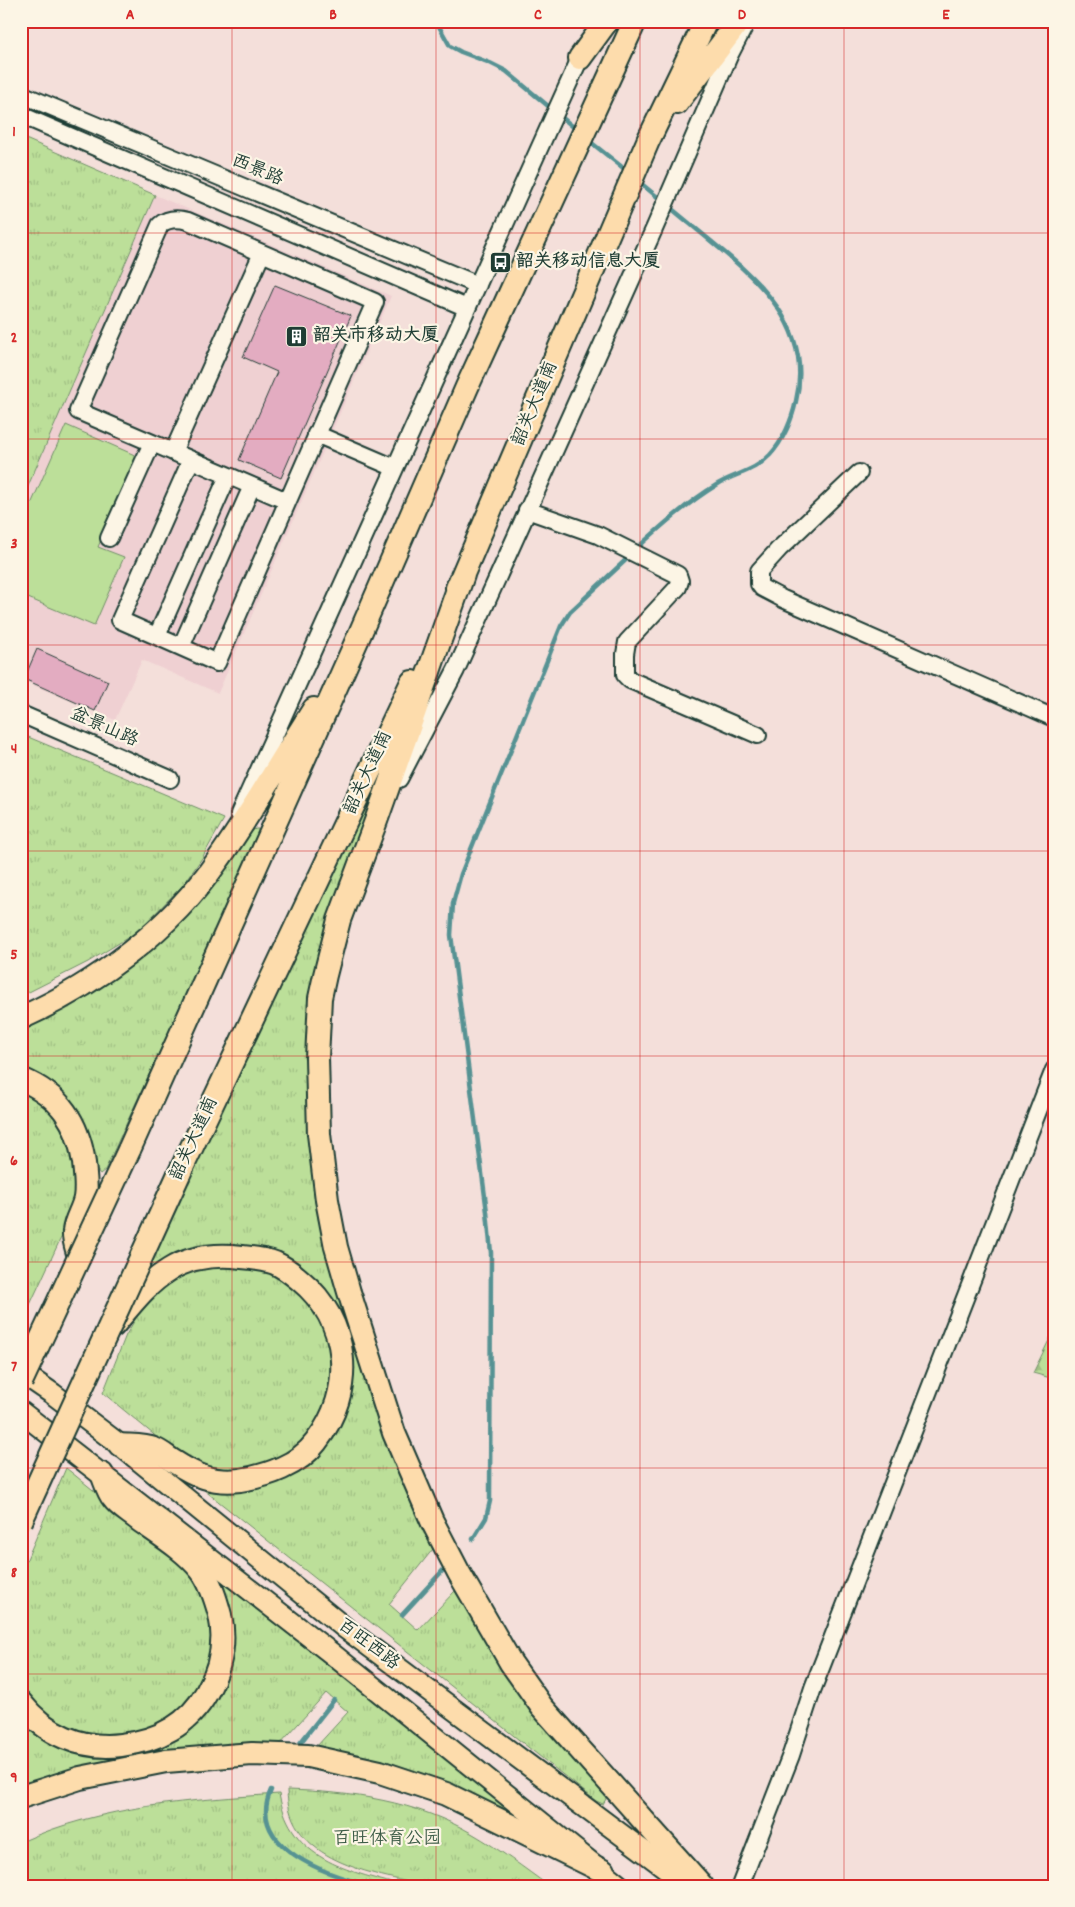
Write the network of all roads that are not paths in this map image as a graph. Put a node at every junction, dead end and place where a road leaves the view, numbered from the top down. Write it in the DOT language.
graph roads {
  1 [pos="597,21"];
  2 [pos="607,21"];
  3 [pos="635,21"];
  4 [pos="706,21"];
  5 [pos="739,21"];
  6 [pos="746,21"];
  7 [pos="580,58"];
  8 [pos="21,94"];
  9 [pos="21,115"];
  10 [pos="644,151"];
  11 [pos="262,253"];
  12 [pos="478,285"];
  13 [pos="468,308"];
  14 [pos="316,434"];
  15 [pos="152,443"];
  16 [pos="173,452"];
  17 [pos="191,460"];
  18 [pos="395,468"];
  19 [pos="859,473"];
  20 [pos="228,476"];
  21 [pos="252,486"];
  22 [pos="287,501"];
  23 [pos="527,510"];
  24 [pos="109,538"];
  25 [pos="463,575"];
  26 [pos="157,636"];
  27 [pos="358,638"];
  28 [pos="181,647"];
  29 [pos="21,714"];
  30 [pos="1054,718"];
  31 [pos="758,735"];
  32 [pos="170,778"];
  33 [pos="376,821"];
  34 [pos="218,861"];
  35 [pos="21,1018"];
  36 [pos="1054,1070"];
  37 [pos="30,1083"];
  38 [pos="79,1257"];
  39 [pos="106,1335"];
  40 [pos="21,1372"];
  41 [pos="21,1382"];
  42 [pos="27,1416"];
  43 [pos="120,1445"];
  44 [pos="102,1474"];
  45 [pos="21,1521"];
  46 [pos="21,1703"];
  47 [pos="21,1797"];
  48 [pos="603,1871"];
  49 [pos="620,1886"];
  50 [pos="690,1886"];
  51 [pos="702,1886"];
  52 [pos="740,1886"];
  1 -- 7 [label="street"];
  2 -- 7 [label="highway"];
  3 -- 27 [label="highway"];
  4 -- 10 [label="highway, 韶关大道南"];
  5 -- 10 [label="highway"];
  6 -- 23 [label="street"];
  7 -- 12 [label="street"];
  8 -- 12 [label="street, 西景路"];
  9 -- 13 [label="street"];
  10 -- 25 [label="highway, 韶关大道南"];
  11 -- 14 [label="street"];
  11 -- 15 [label="street"];
  11 -- 16 [label="street"];
  12 -- 13 [label="street"];
  13 -- 18 [label="street"];
  14 -- 18 [label="street"];
  14 -- 22 [label="street"];
  15 -- 16 [label="street"];
  15 -- 24 [label="street"];
  16 -- 17 [label="street"];
  17 -- 20 [label="street"];
  17 -- 26 [label="street"];
  18 -- 34 [label="street"];
  19 -- 30 [label="street"];
  20 -- 21 [label="street"];
  20 -- 26 [label="street"];
  21 -- 22 [label="street"];
  21 -- 28 [label="street"];
  22 -- 28 [label="street"];
  23 -- 31 [label="street"];
  23 -- 33 [label="street"];
  25 -- 33 [label="highway"];
  25 -- 39 [label="highway, 韶关大道南, bridge"];
  26 -- 28 [label="street"];
  27 -- 34 [label="highway"];
  27 -- 38 [label="highway, bridge"];
  29 -- 32 [label="street, 盆景山路"];
  33 -- 51 [label="highway"];
  34 -- 35 [label="highway"];
  36 -- 52 [label="street"];
  37 -- 38 [label="highway"];
  38 -- 41 [label="highway, bridge"];
  39 -- 43 [label="highway, bridge"];
  39 -- 45 [label="highway, 韶关大道南, bridge"];
  40 -- 43 [label="main road, 百旺西路"];
  42 -- 44 [label="main road, 百旺西路"];
  43 -- 50 [label="main road, 百旺西路"];
  44 -- 46 [label="highway"];
  44 -- 48 [label="main road, 百旺西路"];
  47 -- 48 [label="highway"];
  48 -- 49 [label="main road, 百旺西路"];
}
